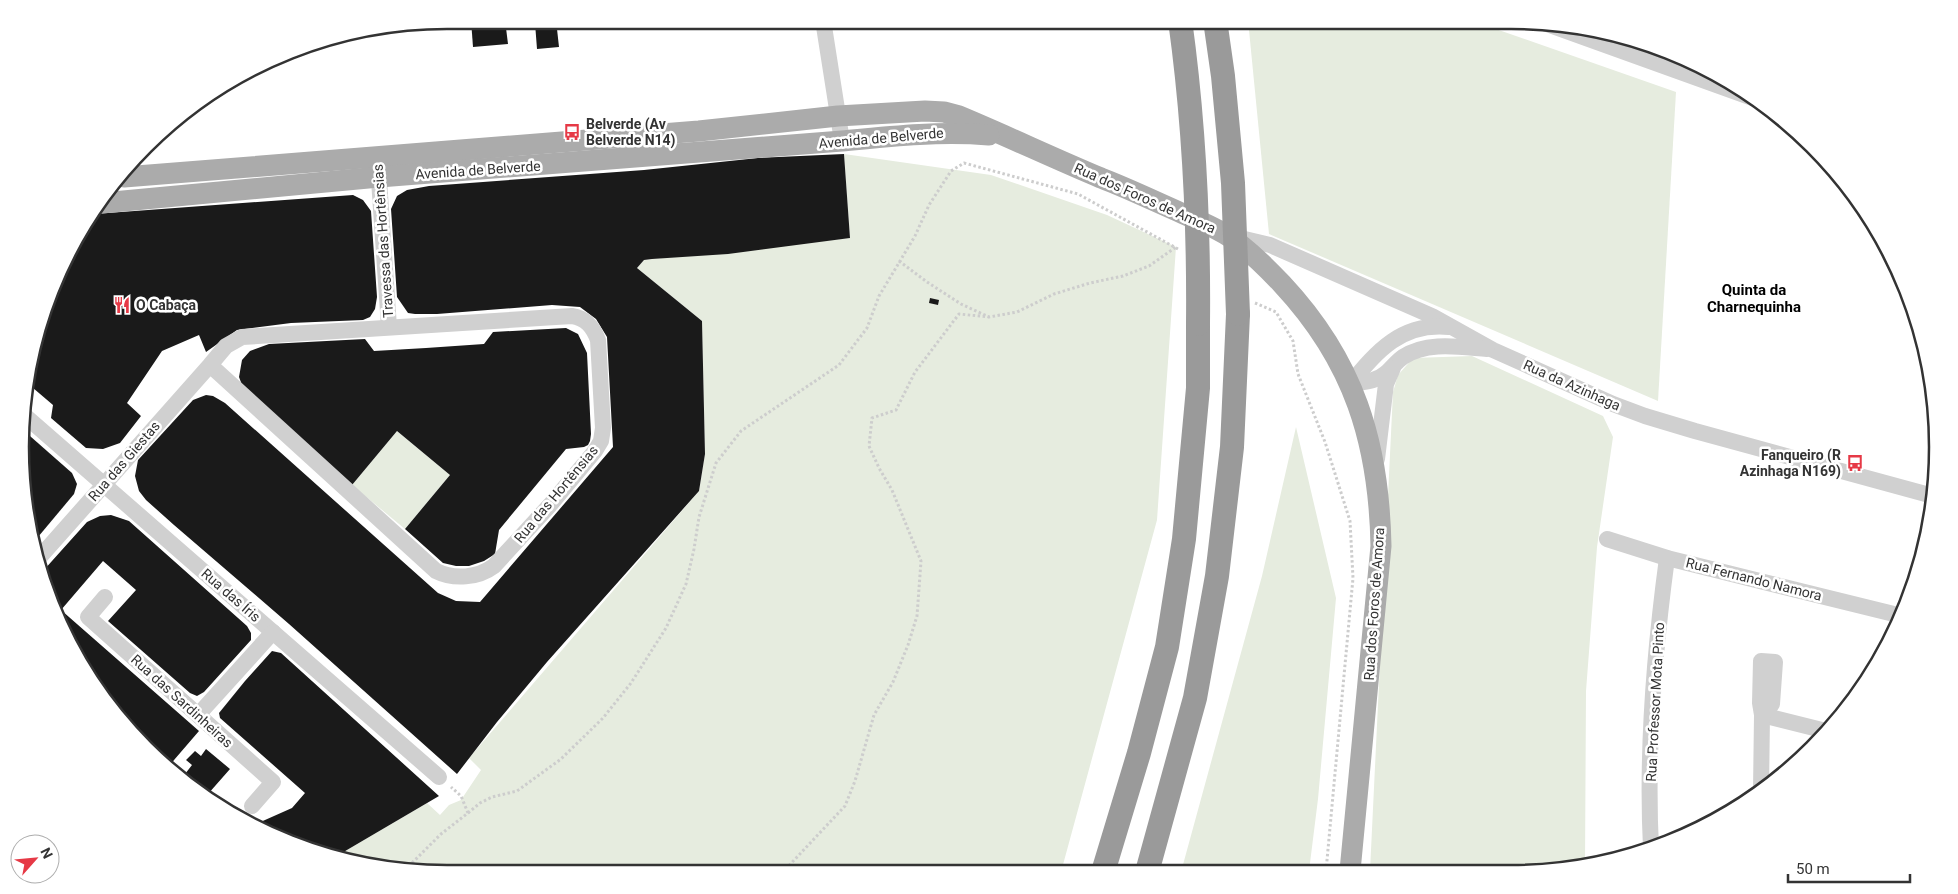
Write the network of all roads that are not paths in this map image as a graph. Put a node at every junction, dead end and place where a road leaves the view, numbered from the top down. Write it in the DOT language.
graph roads {
  1 [pos="824,29"];
  2 [pos="1181,29"];
  3 [pos="1216,29"];
  4 [pos="1572,33"];
  5 [pos="1725,88"];
  6 [pos="838,116"];
  7 [pos="1009,137"];
  8 [pos="842,141"];
  9 [pos="377,156"];
  10 [pos="128,177"];
  11 [pos="379,177"];
  12 [pos="108,202"];
  13 [pos="1226,234"];
  14 [pos="389,327"];
  15 [pos="1454,328"];
  16 [pos="1493,350"];
  17 [pos="1395,364"];
  18 [pos="210,365"];
  19 [pos="1350,384"];
  20 [pos="30,420"];
  21 [pos="1375,471"];
  22 [pos="104,484"];
  23 [pos="1927,494"];
  24 [pos="1607,539"];
  25 [pos="43,554"];
  26 [pos="1667,558"];
  27 [pos="105,597"];
  28 [pos="1894,614"];
  29 [pos="273,632"];
  30 [pos="198,716"];
  31 [pos="1819,729"];
  32 [pos="439,777"];
  33 [pos="1761,782"];
  34 [pos="252,806"];
  35 [pos="1651,841"];
  36 [pos="1105,865"];
  37 [pos="1149,865"];
  38 [pos="1351,865"];
  1 -- 6 [label="street"];
  2 -- 36 [label="highway, bridge"];
  3 -- 37 [label="highway, bridge"];
  4 -- 5 [label="street"];
  6 -- 7 [label="main road, Avenida de Belverde"];
  6 -- 8 [label="street"];
  6 -- 9 [label="main road, Avenida de Belverde"];
  7 -- 8 [label="main road, Avenida de Belverde"];
  7 -- 13 [label="main road, Rua dos Foros de Amora"];
  8 -- 11 [label="main road, Avenida de Belverde"];
  9 -- 10 [label="main road, Avenida de Belverde"];
  9 -- 11 [label="street, Travessa das Hortênsias"];
  11 -- 12 [label="main road, Avenida de Belverde"];
  11 -- 14 [label="street, Travessa das Hortênsias"];
  13 -- 15 [label="street, Rua da Azinhaga"];
  13 -- 19 [label="main road, Rua dos Foros de Amora"];
  14 -- 18 [label="street, Rua das Hortênsias"];
  14 -- 18 [label="street, Rua das Hortênsias"];
  15 -- 16 [label="street, Rua da Azinhaga"];
  15 -- 19 [label="street"];
  16 -- 17 [label="street"];
  16 -- 23 [label="street, Rua da Azinhaga"];
  17 -- 19 [label="street"];
  17 -- 21 [label="street"];
  18 -- 22 [label="street, Rua das Giestas"];
  19 -- 21 [label="main road, Rua dos Foros de Amora"];
  20 -- 22 [label="street, Rua das Íris"];
  21 -- 38 [label="main road, Rua dos Foros de Amora"];
  22 -- 25 [label="street, Rua das Giestas"];
  22 -- 29 [label="street, Rua das Íris"];
  24 -- 26 [label="street, Rua Fernando Namora"];
  26 -- 28 [label="street, Rua Fernando Namora"];
  26 -- 35 [label="street, Rua Professor Mota Pinto"];
  27 -- 30 [label="street, Rua das Sardinheiras"];
  29 -- 30 [label="street"];
  29 -- 32 [label="street, Rua das Íris"];
  30 -- 34 [label="street, Rua das Sardinheiras"];
  31 -- 33 [label="street"];
}
